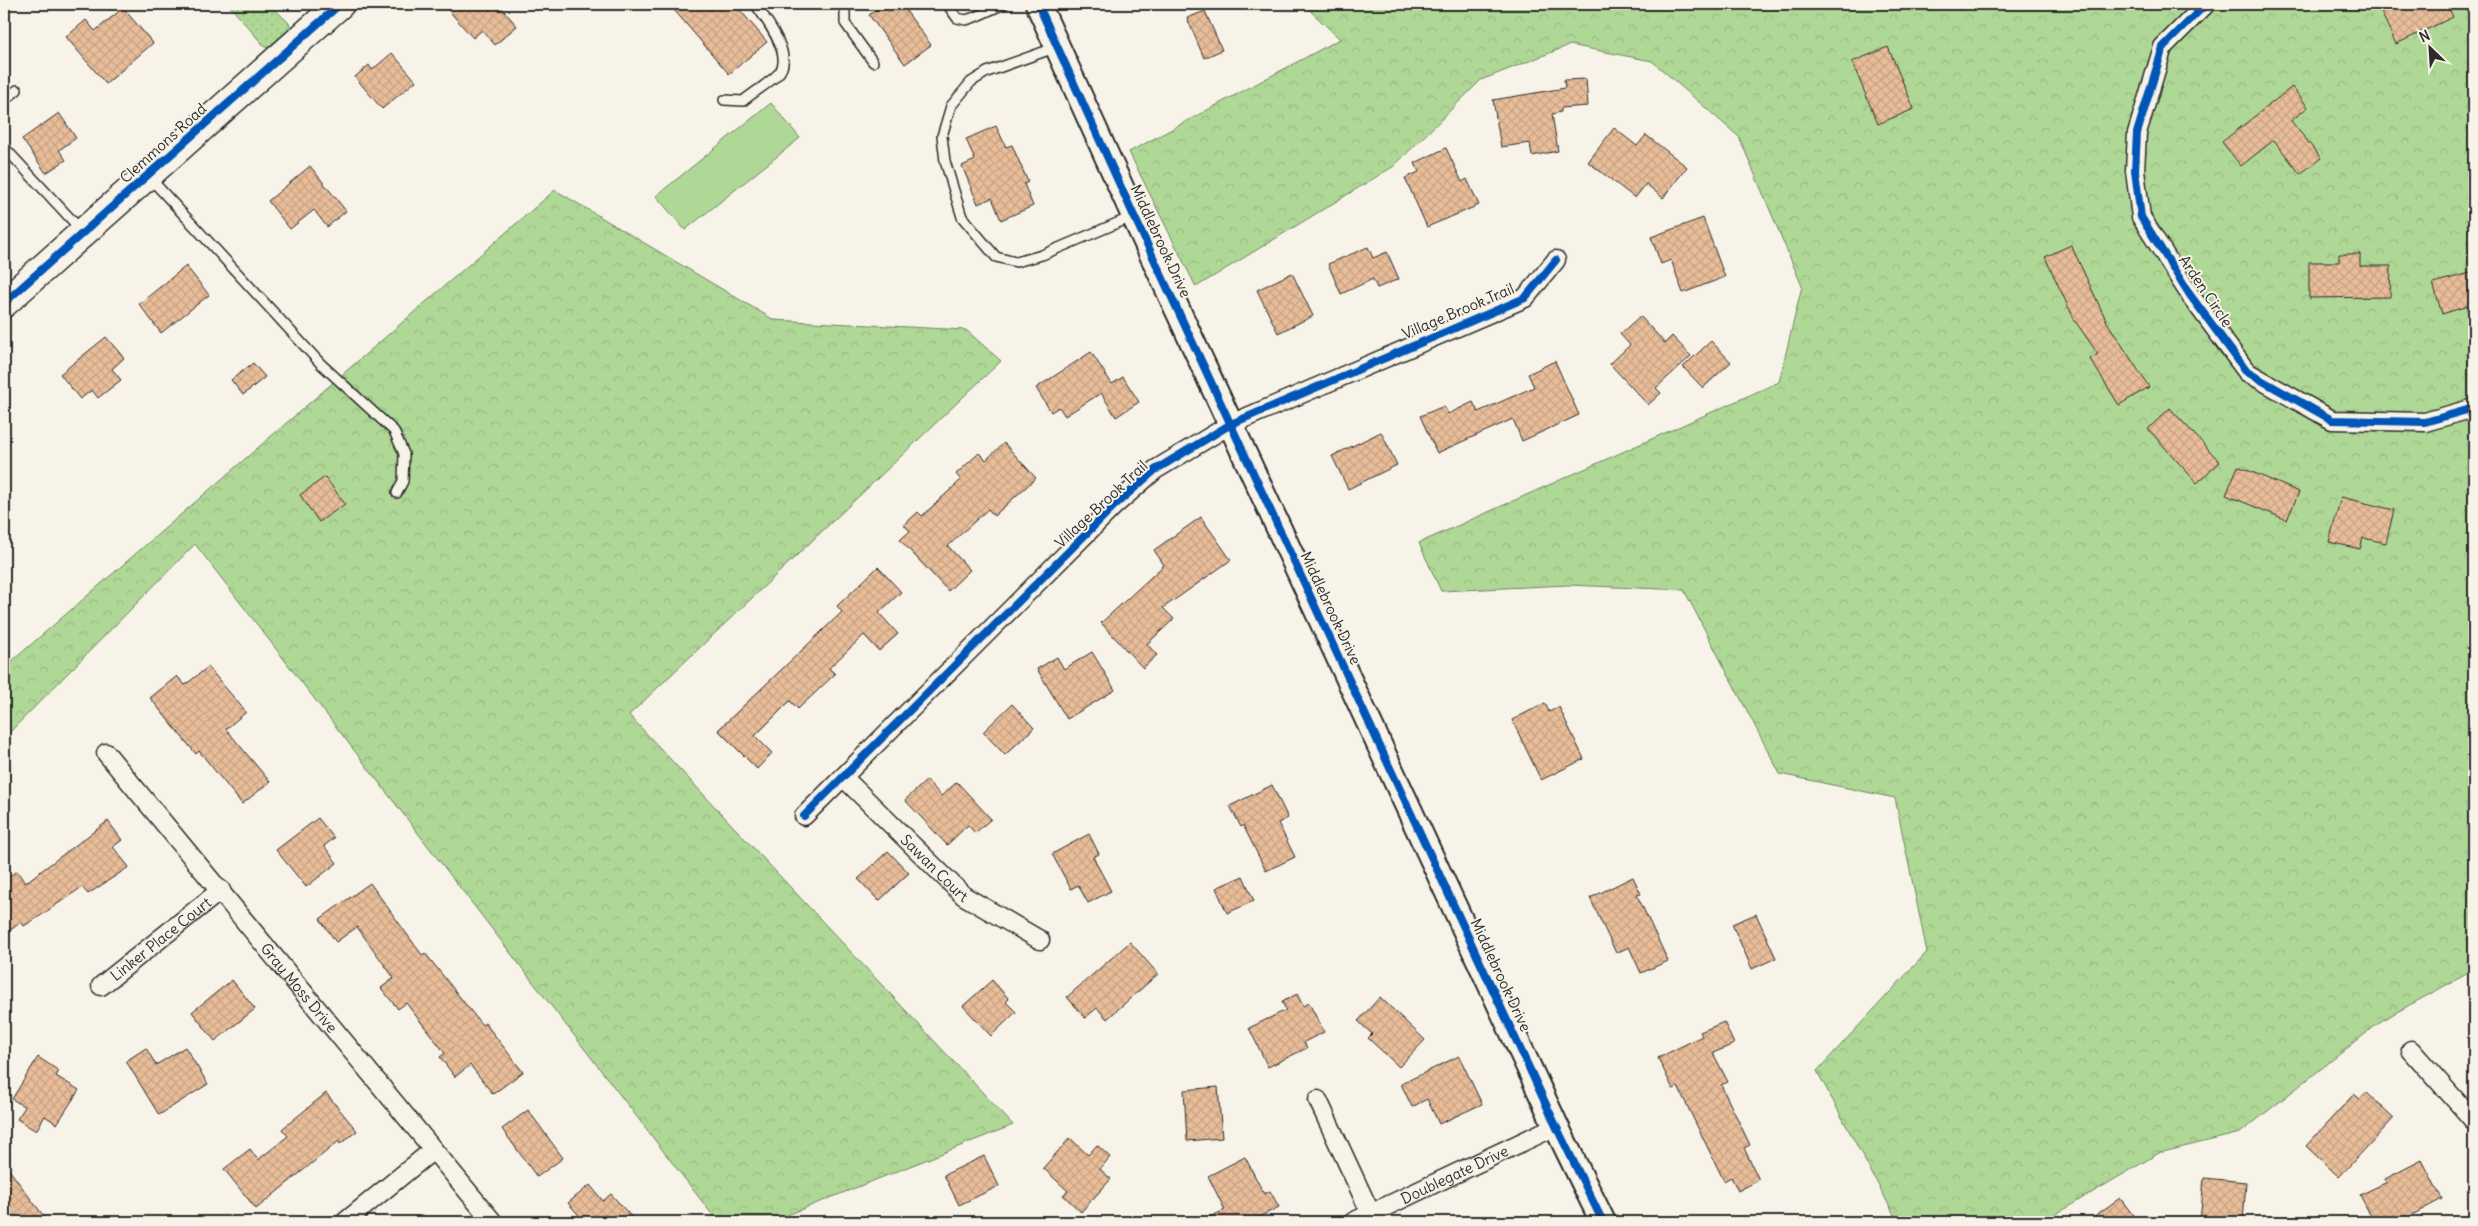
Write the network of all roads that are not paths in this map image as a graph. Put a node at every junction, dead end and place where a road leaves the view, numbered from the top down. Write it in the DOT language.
graph roads {
  1 [pos="340,4"];
  2 [pos="755,4"];
  3 [pos="845,4"];
  4 [pos="947,4"];
  5 [pos="1004,4"];
  6 [pos="1038,4"];
  7 [pos="2206,4"];
  8 [pos="1057,46"];
  9 [pos="873,62"];
  10 [pos="17,90"];
  11 [pos="724,100"];
  12 [pos="4,101"];
  13 [pos="4,147"];
  14 [pos="147,176"];
  15 [pos="1134,216"];
  16 [pos="84,233"];
  17 [pos="1556,260"];
  18 [pos="5,301"];
  19 [pos="2474,408"];
  20 [pos="1231,424"];
  21 [pos="397,493"];
  22 [pos="106,753"];
  23 [pos="843,776"];
  24 [pos="804,816"];
  25 [pos="221,890"];
  26 [pos="1040,940"];
  27 [pos="101,986"];
  28 [pos="2411,1050"];
  29 [pos="1318,1100"];
  30 [pos="2474,1121"];
  31 [pos="1556,1126"];
  32 [pos="433,1150"];
  33 [pos="1371,1214"];
  34 [pos="345,1222"];
  35 [pos="493,1222"];
  36 [pos="1353,1222"];
  37 [pos="1603,1222"];
  1 -- 14 [label="main road, Clemmons Road"];
  2 -- 11 [label="lane"];
  3 -- 9 [label="lane"];
  4 -- 5 [label="lane"];
  6 -- 8 [label="street, Middlebrook Drive"];
  7 -- 19 [label="street, Arden Circle"];
  8 -- 15 [label="street, Middlebrook Drive"];
  8 -- 15 [label="lane"];
  10 -- 12 [label="lane"];
  13 -- 16 [label="lane"];
  14 -- 16 [label="main road, Clemmons Road"];
  14 -- 21 [label="lane"];
  15 -- 20 [label="street, Middlebrook Drive"];
  16 -- 18 [label="main road, Clemmons Road"];
  17 -- 20 [label="street, Village Brook Trail"];
  20 -- 23 [label="street, Village Brook Trail"];
  20 -- 31 [label="street, Middlebrook Drive"];
  22 -- 25 [label="street, Gray Moss Drive"];
  23 -- 24 [label="street, Village Brook Trail"];
  23 -- 26 [label="street, Sawan Court"];
  25 -- 27 [label="street, Linker Place Court"];
  25 -- 32 [label="street, Gray Moss Drive"];
  28 -- 30 [label="street"];
  29 -- 33 [label="street"];
  31 -- 33 [label="street, Doublegate Drive"];
  31 -- 37 [label="street, Middlebrook Drive"];
  32 -- 34 [label="street"];
  32 -- 35 [label="street, Gray Moss Drive"];
  33 -- 36 [label="street, Doublegate Drive"];
}
